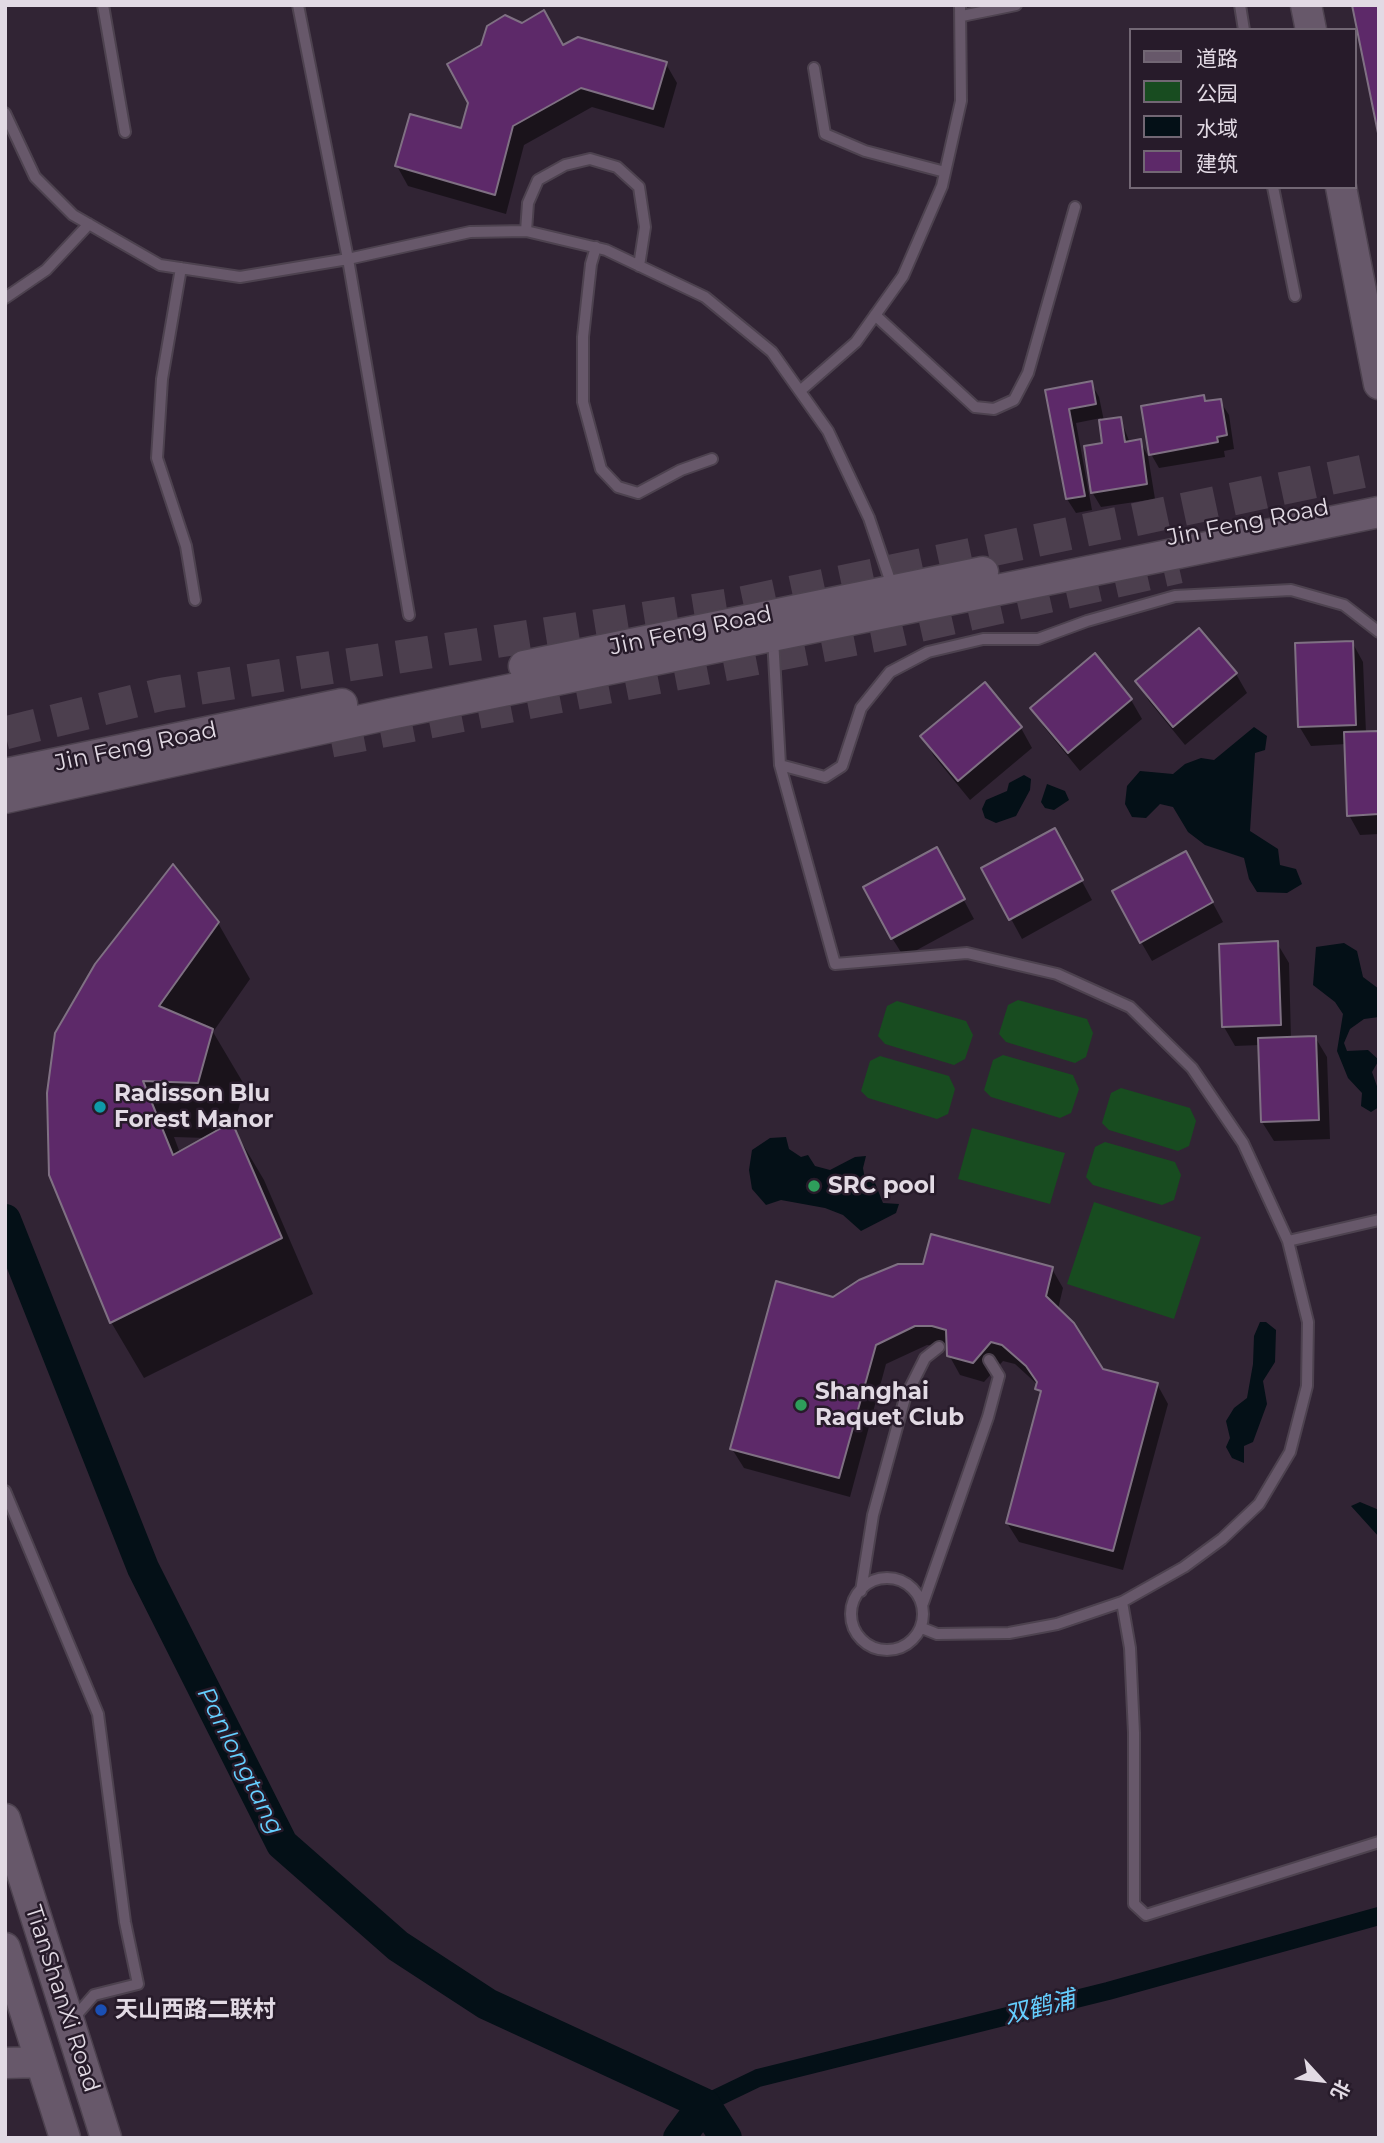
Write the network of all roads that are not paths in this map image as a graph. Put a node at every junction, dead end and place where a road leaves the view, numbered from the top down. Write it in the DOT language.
graph roads {
  1 [pos="103,5"];
  2 [pos="298,5"];
  3 [pos="1016,5"];
  4 [pos="1240,5"];
  5 [pos="1306,5"];
  6 [pos="961,11"];
  7 [pos="1244,28"];
  8 [pos="1311,28"];
  9 [pos="814,68"];
  10 [pos="5,113"];
  11 [pos="125,132"];
  12 [pos="945,172"];
  13 [pos="1273,189"];
  14 [pos="1341,189"];
  15 [pos="1075,207"];
  16 [pos="89,224"];
  17 [pos="526,231"];
  18 [pos="596,247"];
  19 [pos="348,259"];
  20 [pos="639,265"];
  21 [pos="181,268"];
  22 [pos="1295,296"];
  23 [pos="5,298"];
  24 [pos="875,315"];
  25 [pos="1379,384"];
  26 [pos="800,391"];
  27 [pos="712,459"];
  28 [pos="1379,498"];
  29 [pos="1379,512"];
  30 [pos="892,589"];
  31 [pos="195,600"];
  32 [pos="409,615"];
  33 [pos="772,625"];
  34 [pos="1379,632"];
  35 [pos="780,765"];
  36 [pos="5,774"];
  37 [pos="5,798"];
  38 [pos="1379,1220"];
  39 [pos="1288,1241"];
  40 [pos="939,1347"];
  41 [pos="989,1360"];
  42 [pos="5,1491"];
  43 [pos="861,1591"];
  44 [pos="1122,1602"];
  45 [pos="923,1603"];
  46 [pos="922,1628"];
  47 [pos="5,1819"];
  48 [pos="1379,1842"];
  49 [pos="5,1948"];
  50 [pos="70,2022"];
  51 [pos="41,2062"];
  52 [pos="5,2063"];
  53 [pos="65,2138"];
  54 [pos="106,2138"];
  1 -- 11 [label="lane"];
  2 -- 19 [label="lane"];
  3 -- 6 [label="lane"];
  4 -- 7 [label="lane"];
  5 -- 8 [label="main road"];
  6 -- 12 [label="lane"];
  9 -- 12 [label="lane"];
  10 -- 16 [label="lane"];
  12 -- 24 [label="lane"];
  13 -- 22 [label="lane"];
  14 -- 25 [label="main road"];
  15 -- 24 [label="lane"];
  16 -- 21 [label="lane"];
  16 -- 23 [label="lane"];
  17 -- 18 [label="lane"];
  17 -- 19 [label="lane"];
  17 -- 20 [label="lane"];
  18 -- 20 [label="lane"];
  18 -- 27 [label="lane"];
  19 -- 21 [label="lane"];
  19 -- 32 [label="lane"];
  20 -- 26 [label="lane"];
  21 -- 31 [label="lane"];
  24 -- 26 [label="lane"];
  26 -- 30 [label="lane"];
  28 -- 30 [label="main road, Jin Feng Road"];
  29 -- 33 [label="main road"];
  30 -- 33 [label="main road, Jin Feng Road"];
  33 -- 35 [label="lane"];
  33 -- 36 [label="main road, Jin Feng Road"];
  33 -- 37 [label="main road"];
  34 -- 35 [label="lane"];
  35 -- 39 [label="lane"];
  38 -- 39 [label="lane"];
  39 -- 44 [label="lane"];
  40 -- 43 [label="lane"];
  41 -- 45 [label="lane"];
  42 -- 50 [label="lane"];
  43 -- 45 [label="lane"];
  43 -- 46 [label="lane"];
  44 -- 46 [label="lane"];
  44 -- 48 [label="lane"];
  45 -- 46 [label="lane"];
  47 -- 50 [label="main road, TianShanXi Road"];
  49 -- 51 [label="main road, TianShanXi Road"];
  50 -- 51 [label="main road"];
  50 -- 54 [label="main road, TianShanXi Road"];
  51 -- 52 [label="main road"];
  51 -- 53 [label="main road, TianShanXi Road"];
}
